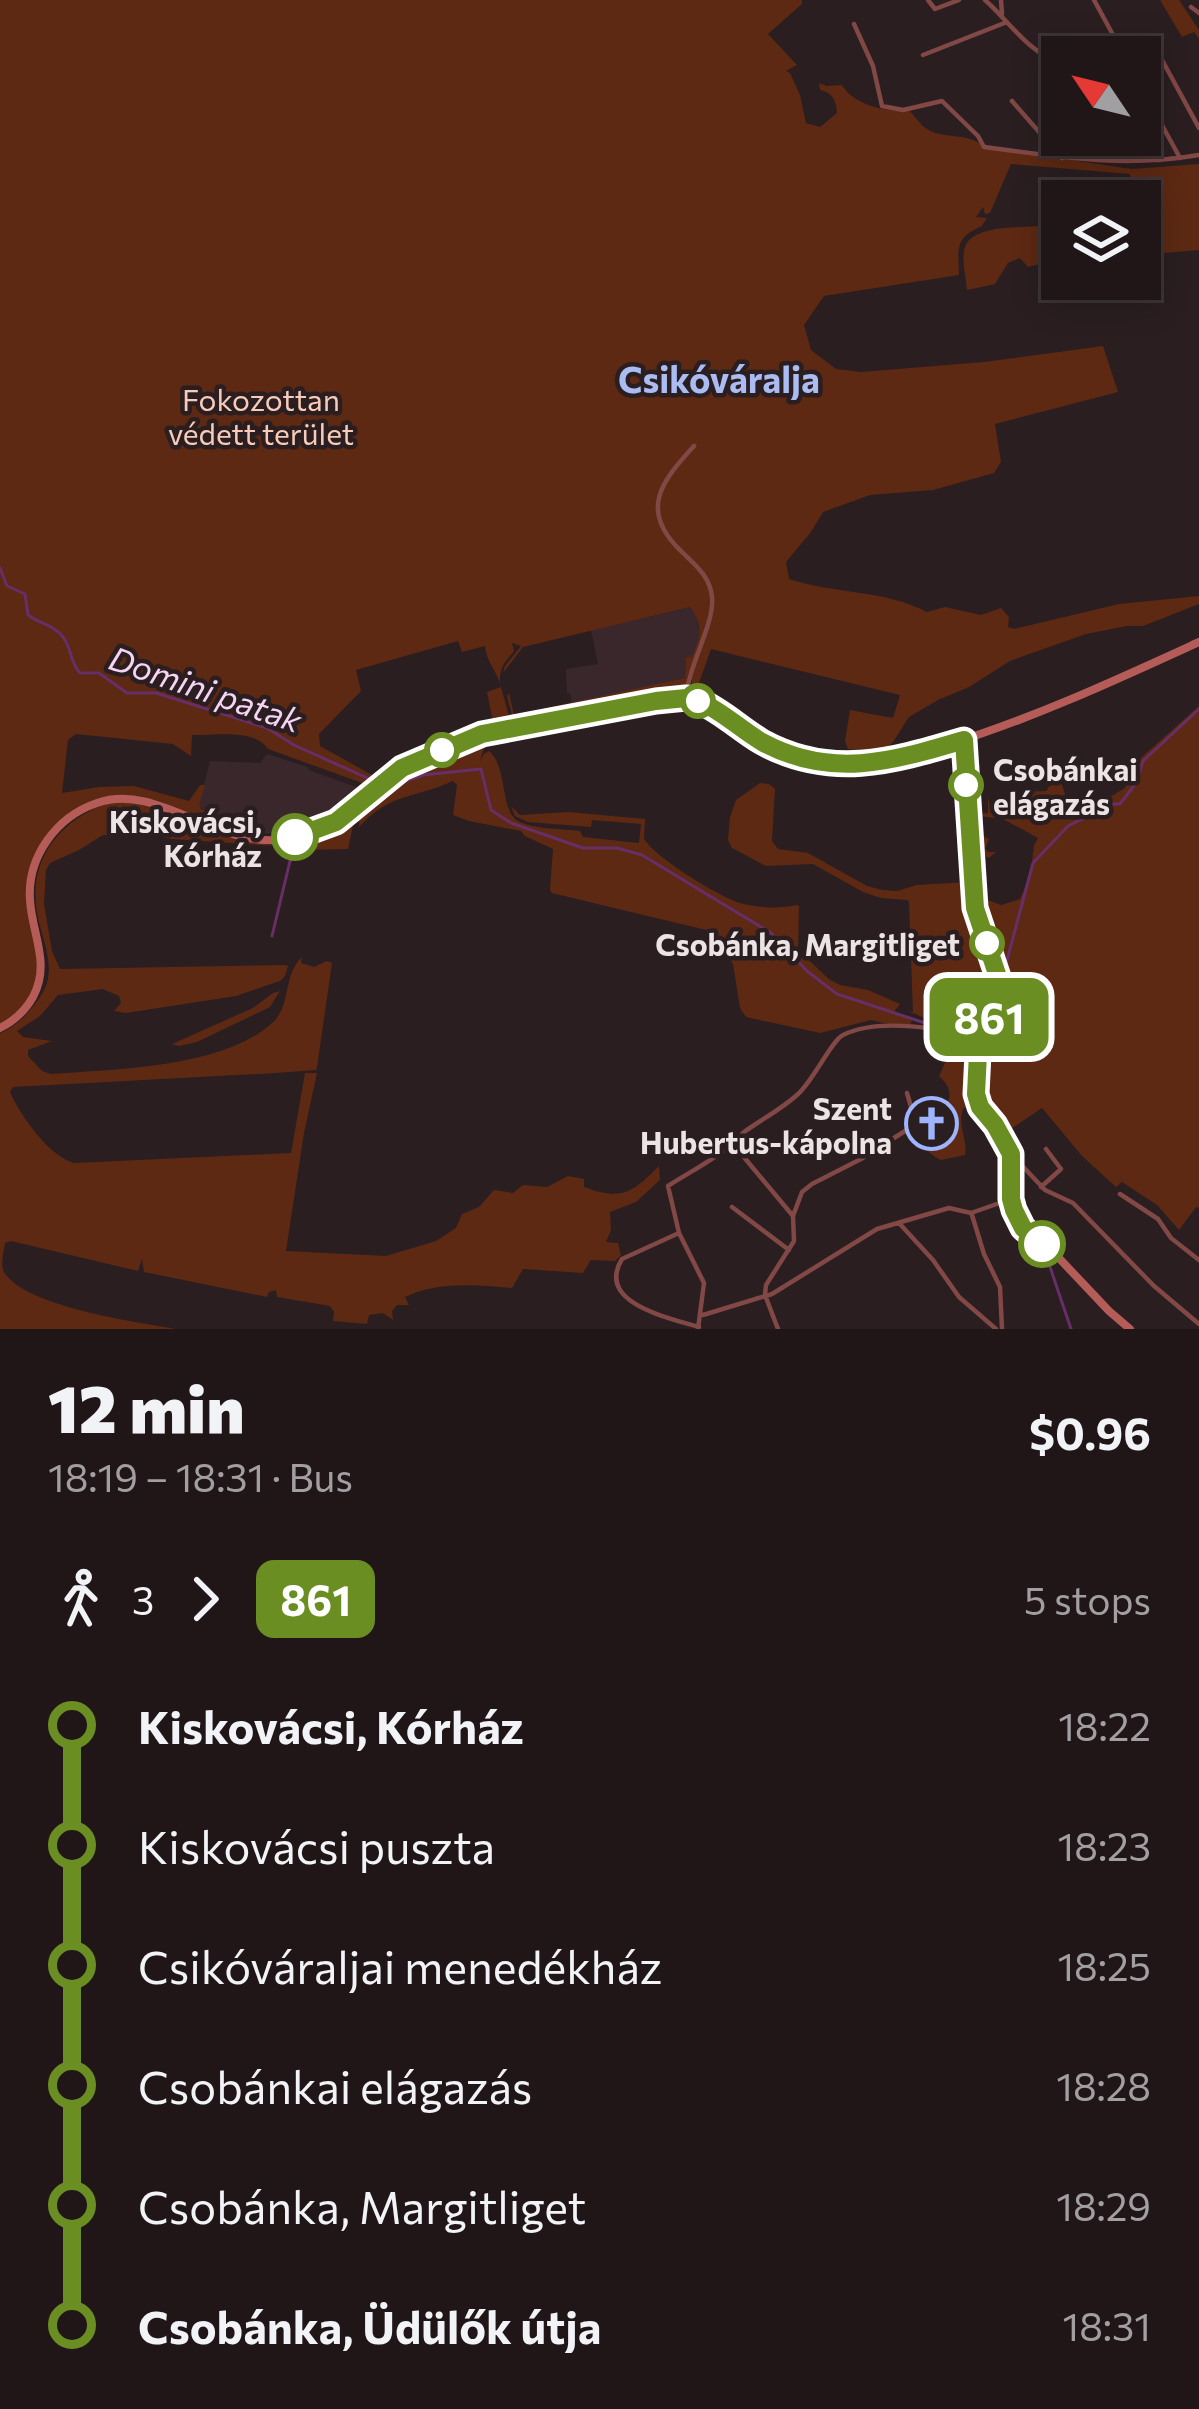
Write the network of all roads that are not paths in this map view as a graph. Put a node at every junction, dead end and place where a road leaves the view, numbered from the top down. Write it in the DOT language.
graph roads {
  1 [pos="928,0"];
  2 [pos="958,0"];
  3 [pos="985,0"];
  4 [pos="1001,0"];
  5 [pos="1094,0"];
  6 [pos="1190,7"];
  7 [pos="1199,13"];
  8 [pos="1001,14"];
  9 [pos="1007,22"];
  10 [pos="854,23"];
  11 [pos="1114,36"];
  12 [pos="1041,53"];
  13 [pos="923,55"];
  14 [pos="1161,58"];
  15 [pos="1012,100"];
  16 [pos="1161,123"];
  17 [pos="1199,128"];
  18 [pos="1199,154"];
  19 [pos="1158,156"];
  20 [pos="1062,158"];
  21 [pos="1180,158"];
  22 [pos="1160,160"];
  23 [pos="694,446"];
  24 [pos="1199,642"];
  25 [pos="686,698"];
  26 [pos="964,740"];
  27 [pos="0,1028"];
  28 [pos="978,1037"];
  29 [pos="907,1093"];
  30 [pos="733,1144"];
  31 [pos="1046,1149"];
  32 [pos="1011,1154"];
  33 [pos="1041,1187"];
  34 [pos="1120,1194"];
  35 [pos="1008,1200"];
  36 [pos="732,1207"];
  37 [pos="971,1213"];
  38 [pos="793,1216"];
  39 [pos="899,1223"];
  40 [pos="679,1233"];
  41 [pos="789,1250"];
  42 [pos="1199,1260"];
  43 [pos="765,1295"];
  44 [pos="701,1316"];
  45 [pos="1199,1324"];
  46 [pos="698,1328"];
  47 [pos="778,1329"];
  48 [pos="999,1329"];
  49 [pos="1130,1329"];
  1 -- 2 [label="street"];
  3 -- 8 [label="street"];
  4 -- 8 [label="street"];
  5 -- 11 [label="street"];
  6 -- 7 [label="street"];
  8 -- 9 [label="street"];
  9 -- 12 [label="street"];
  9 -- 13 [label="street"];
  10 -- 20 [label="street"];
  14 -- 17 [label="street"];
  15 -- 20 [label="street"];
  16 -- 21 [label="street"];
  18 -- 21 [label="street"];
  19 -- 22 [label="street"];
  20 -- 22 [label="street"];
  21 -- 22 [label="street"];
  23 -- 25 [label="street"];
  24 -- 26 [label="main road"];
  25 -- 26 [label="main road"];
  25 -- 27 [label="main road"];
  26 -- 28 [label="main road"];
  28 -- 30 [label="street"];
  28 -- 32 [label="main road"];
  29 -- 38 [label="street"];
  30 -- 38 [label="street"];
  30 -- 40 [label="street"];
  31 -- 33 [label="street"];
  32 -- 33 [label="street"];
  32 -- 35 [label="main road"];
  33 -- 45 [label="street"];
  34 -- 42 [label="street"];
  35 -- 37 [label="street"];
  35 -- 49 [label="main road"];
  36 -- 41 [label="street"];
  37 -- 39 [label="street"];
  37 -- 48 [label="street"];
  38 -- 41 [label="street"];
  39 -- 43 [label="street"];
  39 -- 48 [label="street"];
  40 -- 44 [label="street"];
  40 -- 46 [label="street"];
  41 -- 43 [label="street"];
  43 -- 44 [label="street"];
  43 -- 47 [label="street"];
  44 -- 46 [label="street"];
}
